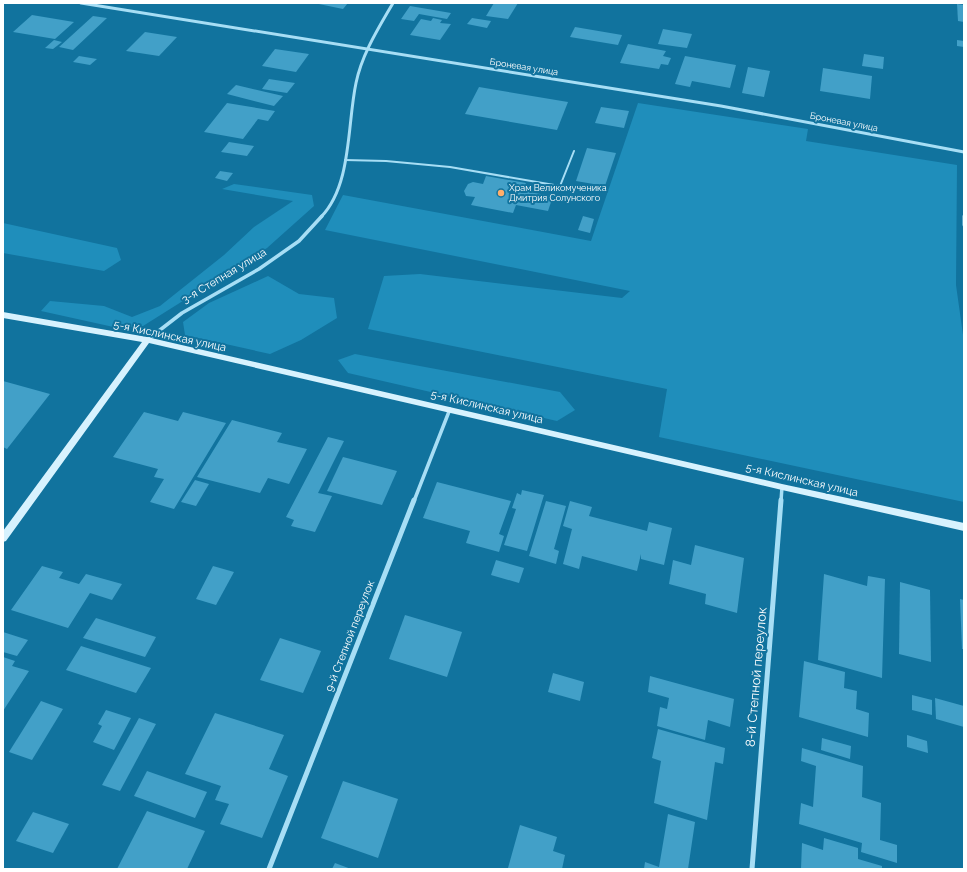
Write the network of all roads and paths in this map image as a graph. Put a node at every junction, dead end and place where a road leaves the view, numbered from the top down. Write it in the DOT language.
graph roads {
  1 [pos="81,3"];
  2 [pos="393,3"];
  3 [pos="367,48"];
  4 [pos="574,151"];
  5 [pos="964,152"];
  6 [pos="345,160"];
  7 [pos="964,203"];
  8 [pos="964,225"];
  9 [pos="3,315"];
  10 [pos="147,340"];
  11 [pos="450,410"];
  12 [pos="782,487"];
  13 [pos="964,527"];
  14 [pos="3,538"];
  15 [pos="269,869"];
  16 [pos="752,869"];
  1 -- 3 [label="street, Броневая улица"];
  2 -- 3 [label="street, 3-я Степная улица"];
  3 -- 5 [label="street, Броневая улица"];
  3 -- 6 [label="street, 3-я Степная улица"];
  4 -- 6 [label="lane"];
  6 -- 10 [label="street, 3-я Степная улица"];
  7 -- 8 [label="lane"];
  9 -- 10 [label="street, 5-я Кислинская улица"];
  10 -- 11 [label="street, 5-я Кислинская улица"];
  10 -- 14 [label="street, 3-я Степная улица"];
  11 -- 12 [label="street, 5-я Кислинская улица"];
  11 -- 15 [label="street, 9-й Степной переулок"];
  12 -- 13 [label="street, 5-я Кислинская улица"];
  12 -- 16 [label="street, 8-й Степной переулок"];
}
